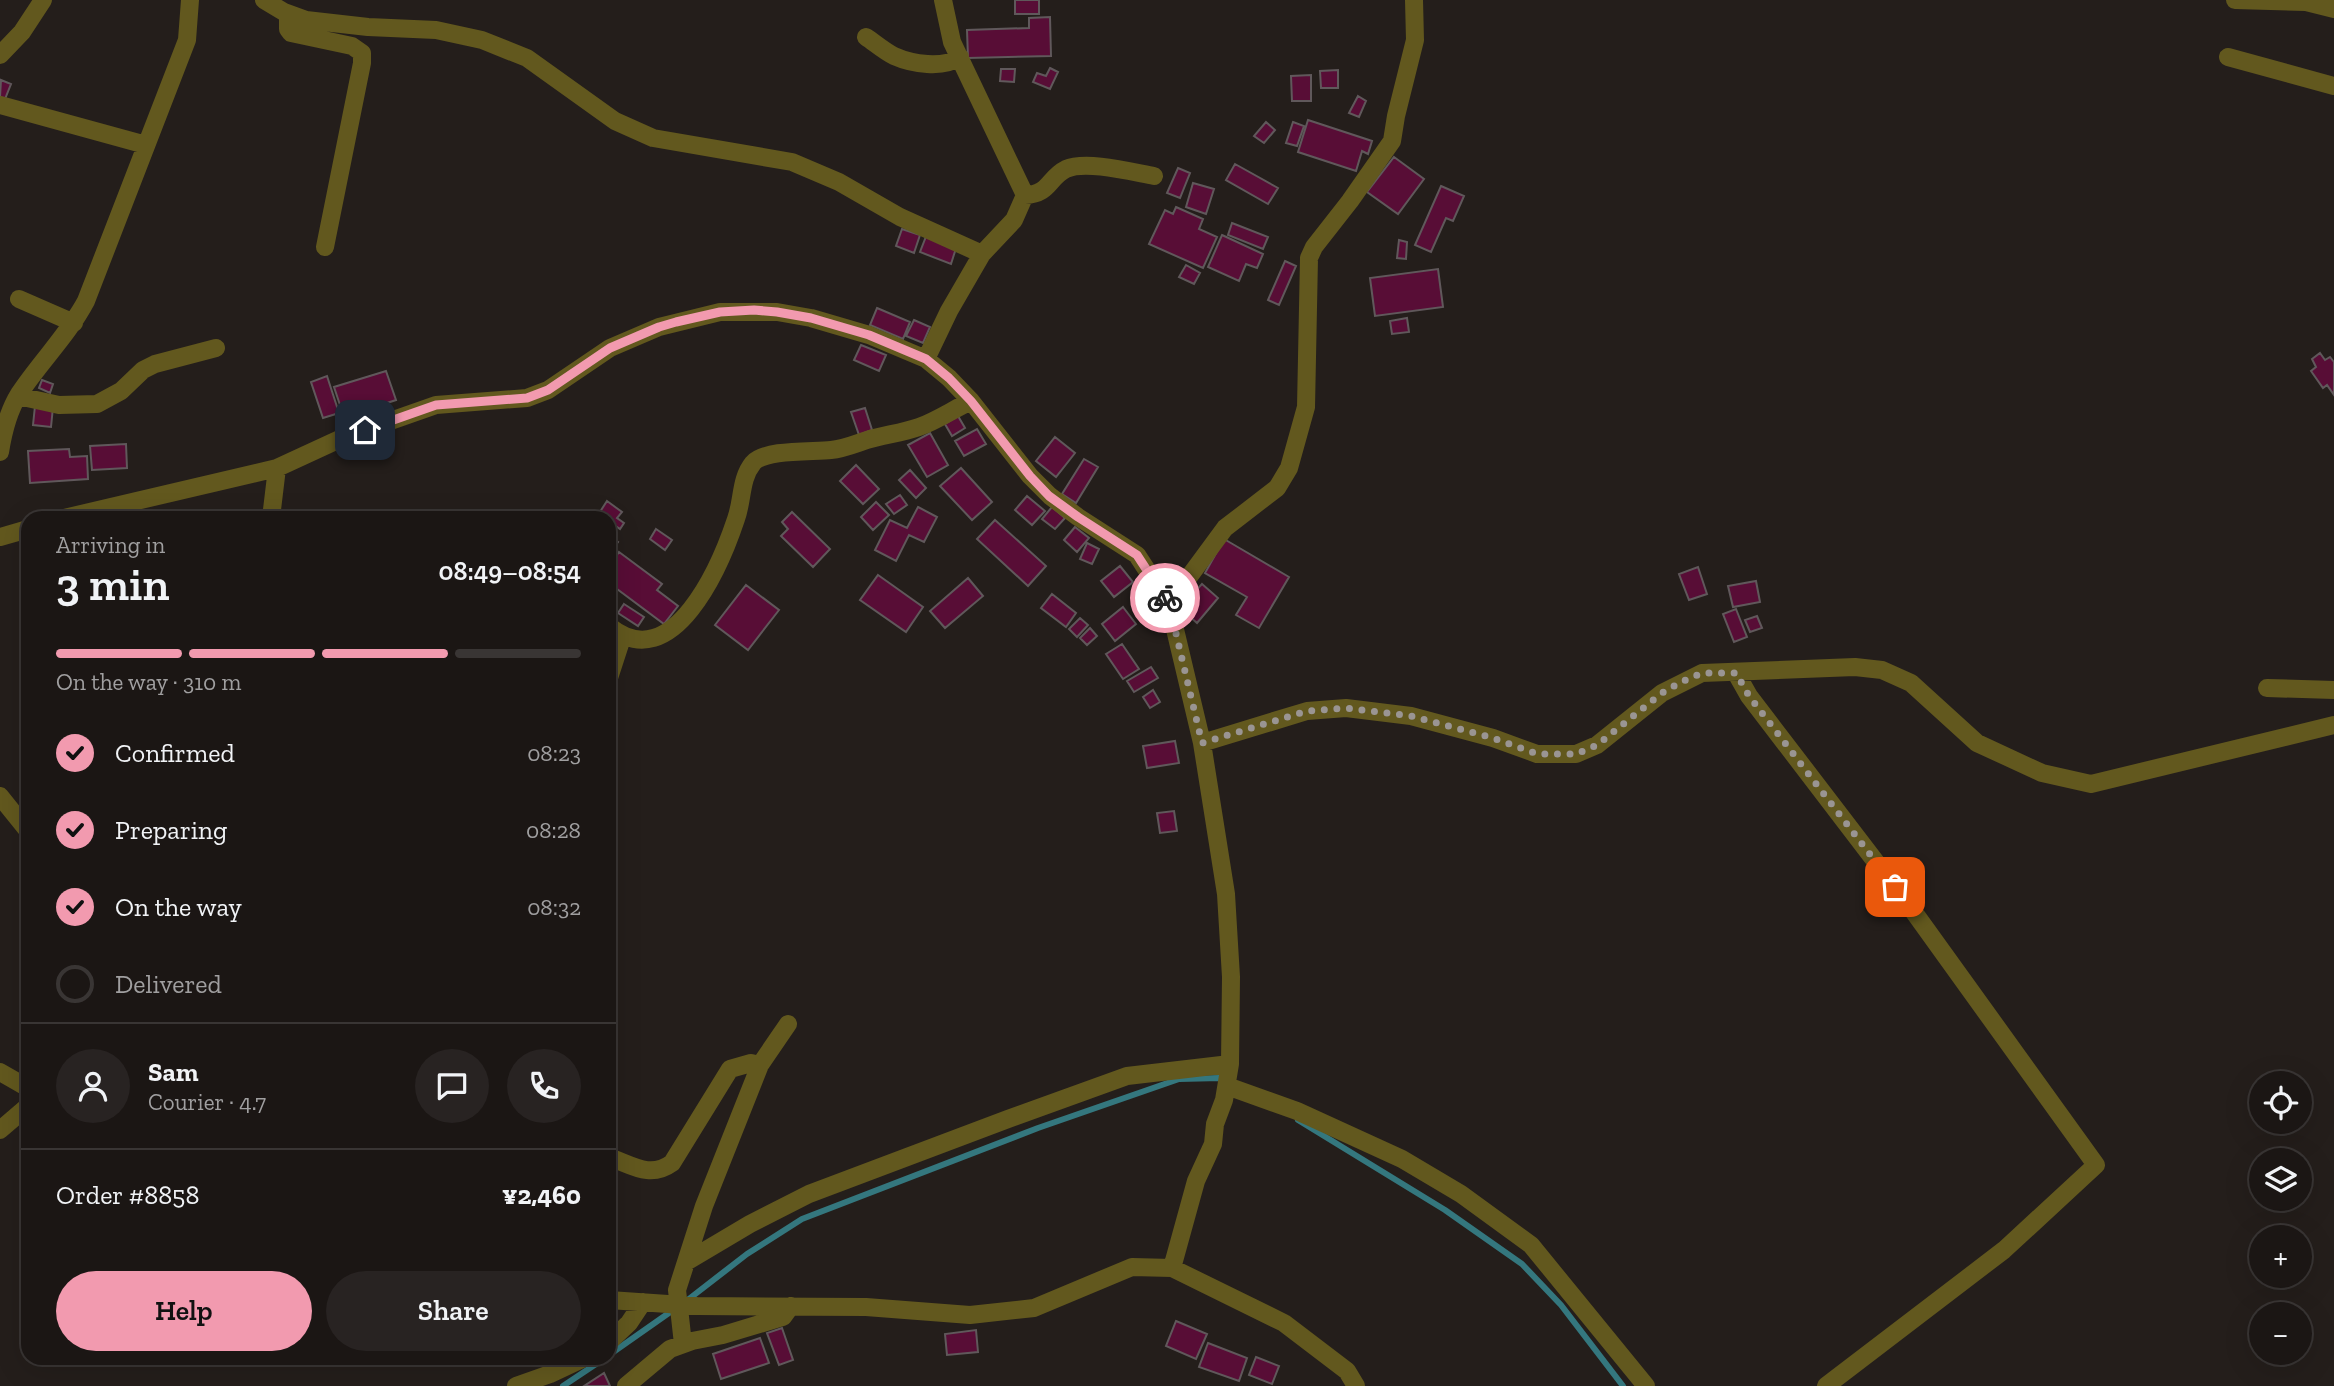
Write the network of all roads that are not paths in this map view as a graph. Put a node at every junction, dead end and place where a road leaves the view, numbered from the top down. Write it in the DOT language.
graph roads {
  1 [pos="43,0"];
  2 [pos="190,0"];
  3 [pos="943,0"];
  4 [pos="1414,0"];
  5 [pos="2235,0"];
  6 [pos="2307,1"];
  7 [pos="278,6"];
  8 [pos="2334,9"];
  9 [pos="866,37"];
  10 [pos="0,55"];
  11 [pos="960,57"];
  12 [pos="2228,57"];
  13 [pos="2334,86"];
  14 [pos="0,105"];
  15 [pos="146,145"];
  16 [pos="1154,176"];
  17 [pos="1025,195"];
  18 [pos="325,247"];
  19 [pos="982,254"];
  20 [pos="19,299"];
  21 [pos="74,323"];
  22 [pos="216,348"];
  23 [pos="926,359"];
  24 [pos="18,396"];
  25 [pos="971,401"];
  26 [pos="0,452"];
  27 [pos="278,468"];
  28 [pos="94,511"];
  29 [pos="272,511"];
  30 [pos="21,531"];
  31 [pos="0,537"];
  32 [pos="1169,604"];
  33 [pos="616,631"];
  34 [pos="1736,673"];
  35 [pos="2267,688"];
  36 [pos="2334,690"];
  37 [pos="2334,726"];
  38 [pos="1202,743"];
  39 [pos="0,796"];
  40 [pos="21,822"];
  41 [pos="788,1024"];
  42 [pos="1230,1064"];
  43 [pos="760,1065"];
  44 [pos="0,1072"];
  45 [pos="21,1084"];
  46 [pos="1227,1086"];
  47 [pos="21,1112"];
  48 [pos="0,1130"];
  49 [pos="616,1160"];
  50 [pos="686,1262"];
  51 [pos="1172,1268"];
  52 [pos="616,1300"];
  53 [pos="643,1302"];
  54 [pos="678,1305"];
  55 [pos="791,1306"];
  56 [pos="616,1335"];
  57 [pos="683,1344"];
  58 [pos="569,1365"];
  59 [pos="631,1384"];
  60 [pos="516,1386"];
  61 [pos="1356,1386"];
  62 [pos="1646,1386"];
  63 [pos="1826,1386"];
  1 -- 10 [label="street"];
  2 -- 15 [label="street"];
  3 -- 11 [label="street"];
  4 -- 32 [label="street"];
  5 -- 6 [label="street"];
  6 -- 8 [label="street"];
  7 -- 18 [label="street"];
  7 -- 19 [label="street"];
  9 -- 11 [label="street"];
  11 -- 17 [label="street"];
  12 -- 13 [label="street"];
  14 -- 15 [label="street"];
  15 -- 21 [label="street"];
  16 -- 17 [label="street"];
  17 -- 19 [label="street"];
  19 -- 23 [label="street"];
  20 -- 21 [label="street"];
  21 -- 24 [label="street"];
  22 -- 24 [label="street"];
  23 -- 25 [label="street"];
  23 -- 27 [label="street"];
  24 -- 26 [label="street"];
  25 -- 32 [label="street"];
  25 -- 33 [label="street"];
  27 -- 28 [label="street"];
  27 -- 29 [label="street"];
  30 -- 31 [label="street"];
  32 -- 38 [label="street"];
  34 -- 37 [label="street"];
  34 -- 38 [label="street"];
  34 -- 63 [label="street"];
  35 -- 36 [label="street"];
  38 -- 42 [label="street"];
  39 -- 40 [label="street"];
  41 -- 43 [label="street"];
  42 -- 46 [label="street"];
  42 -- 50 [label="street"];
  43 -- 49 [label="street"];
  43 -- 50 [label="street"];
  44 -- 45 [label="street"];
  46 -- 51 [label="street"];
  46 -- 62 [label="street"];
  47 -- 48 [label="street"];
  50 -- 54 [label="street"];
  51 -- 55 [label="street"];
  51 -- 61 [label="street"];
  52 -- 53 [label="street"];
  53 -- 54 [label="street"];
  53 -- 56 [label="street"];
  54 -- 55 [label="street"];
  54 -- 57 [label="street"];
  55 -- 57 [label="street"];
  57 -- 59 [label="street"];
  58 -- 60 [label="street"];
}
